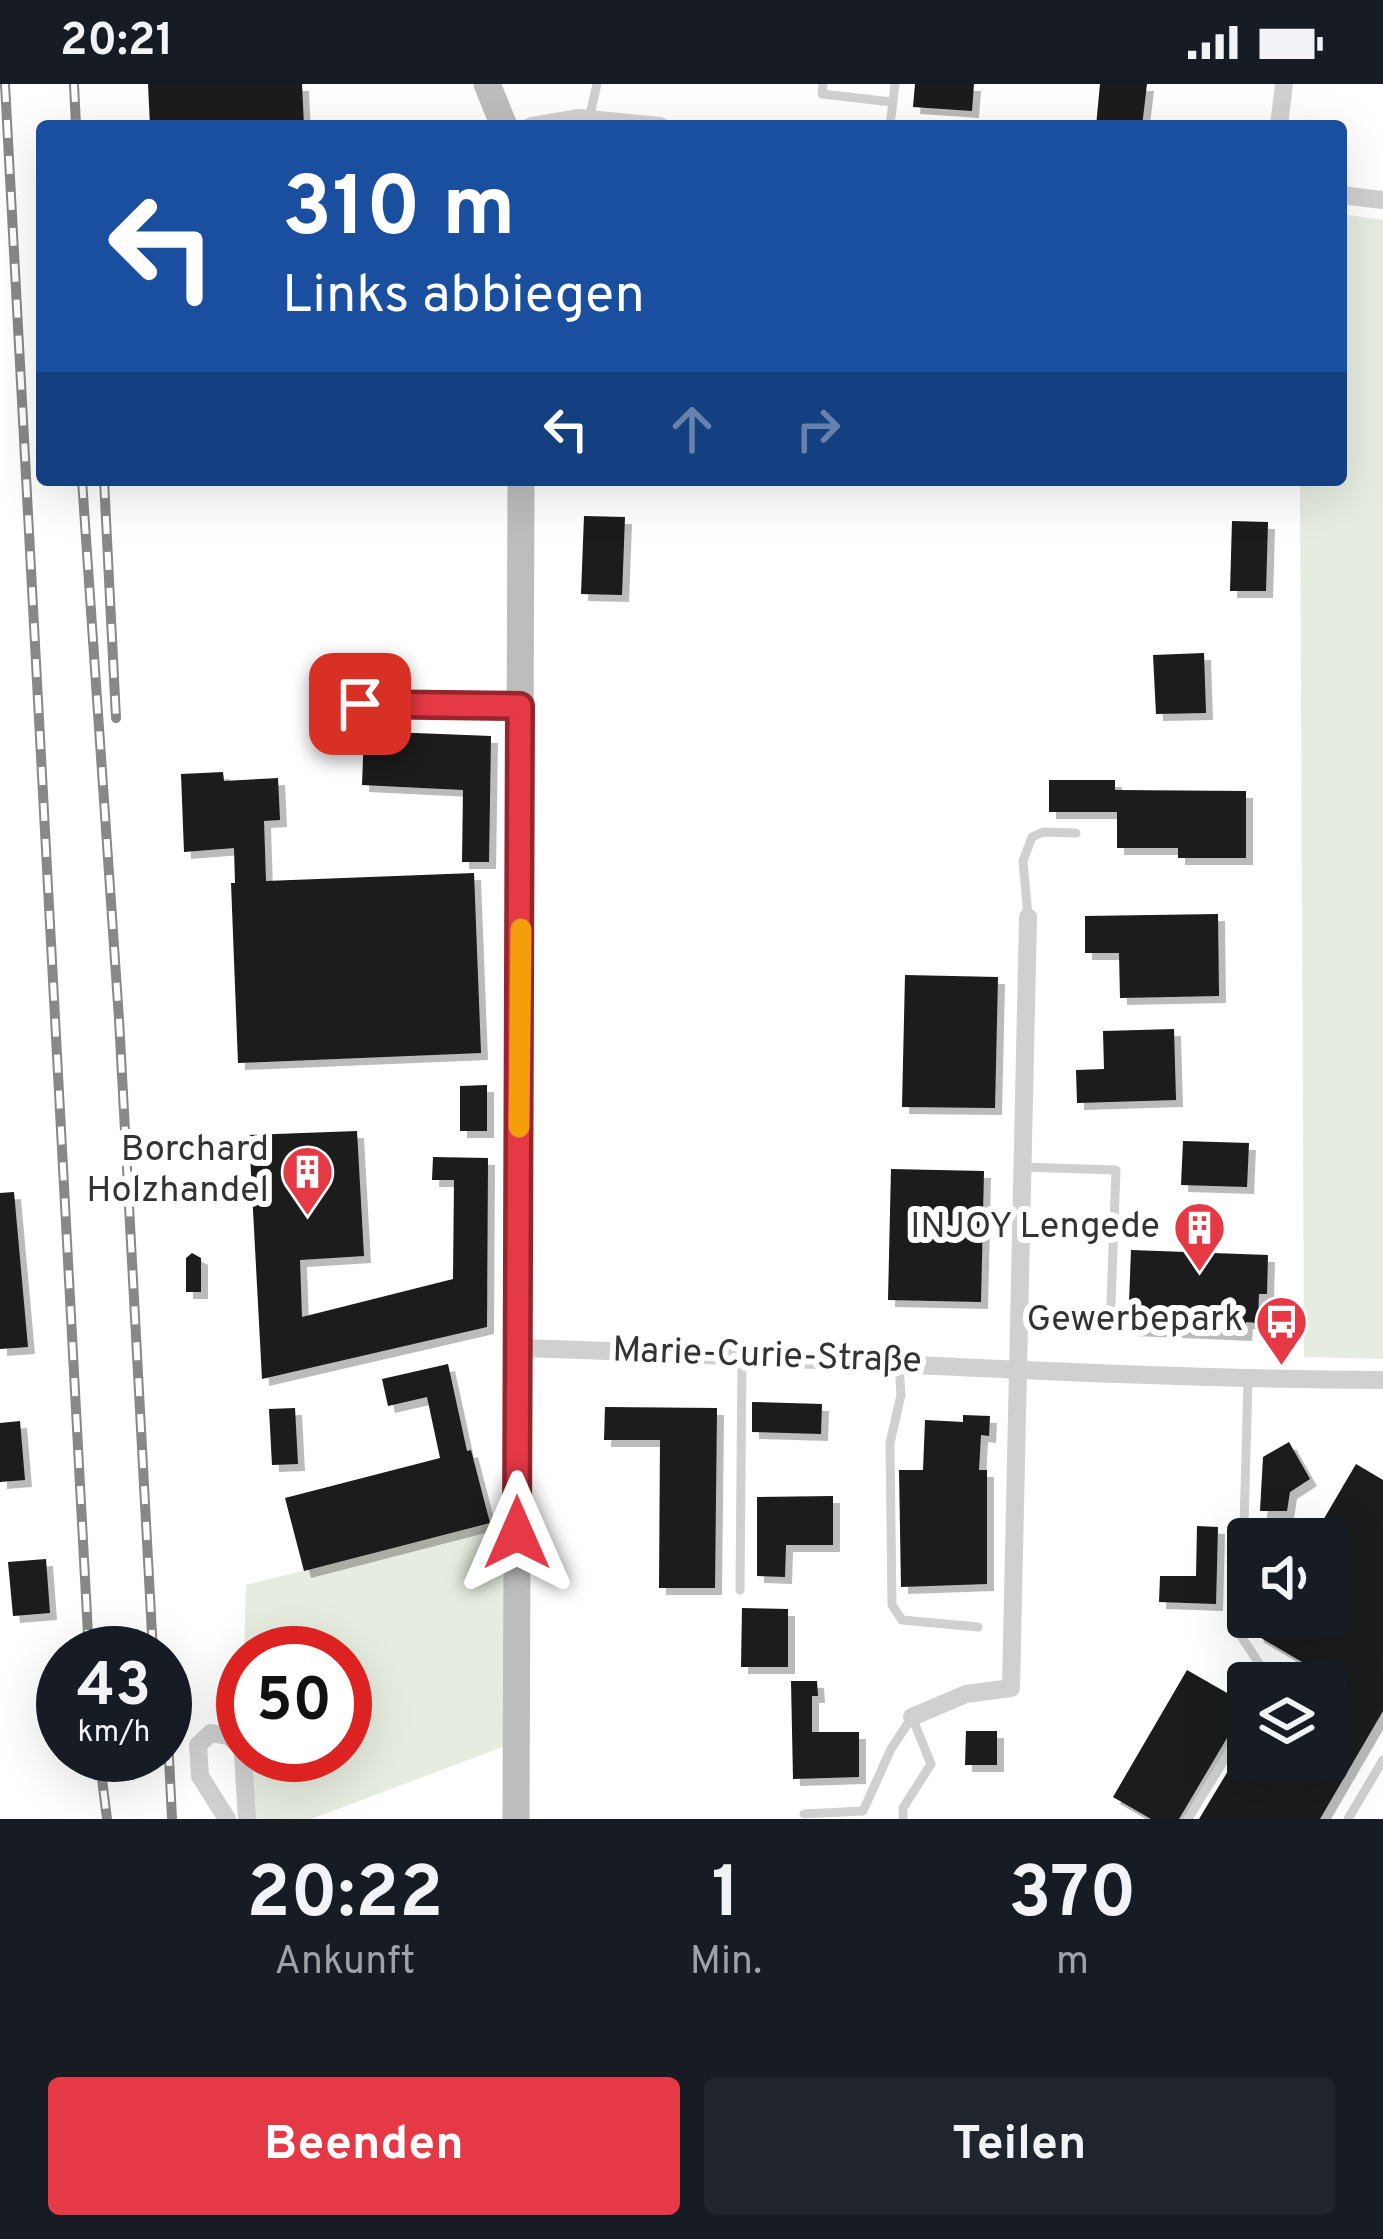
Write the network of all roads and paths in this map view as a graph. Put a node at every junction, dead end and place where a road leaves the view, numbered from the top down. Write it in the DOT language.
graph roads {
  1 [pos="487,84"];
  2 [pos="597,84"];
  3 [pos="823,84"];
  4 [pos="895,84"];
  5 [pos="1284,84"];
  6 [pos="892,102"];
  7 [pos="589,119"];
  8 [pos="502,120"];
  9 [pos="581,120"];
  10 [pos="599,120"];
  11 [pos="890,120"];
  12 [pos="1280,120"];
  13 [pos="1347,196"];
  14 [pos="1383,200"];
  15 [pos="521,486"];
  16 [pos="360,704"];
  17 [pos="520,706"];
  18 [pos="1076,832"];
  19 [pos="1028,917"];
  20 [pos="1021,1167"];
  21 [pos="1017,1325"];
  22 [pos="518,1348"];
  23 [pos="742,1354"];
  24 [pos="899,1362"];
  25 [pos="1016,1368"];
  26 [pos="1248,1379"];
  27 [pos="1383,1381"];
  28 [pos="740,1590"];
  29 [pos="978,1627"];
  30 [pos="1258,1662"];
  31 [pos="912,1717"];
  32 [pos="216,1734"];
  33 [pos="1227,1755"];
  34 [pos="1381,1767"];
  35 [pos="245,1782"];
  36 [pos="804,1814"];
  37 [pos="227,1819"];
  38 [pos="247,1819"];
  39 [pos="516,1819"];
  40 [pos="903,1819"];
  41 [pos="1188,1819"];
  42 [pos="1348,1819"];
  1 -- 8 [label="main road"];
  2 -- 7 [label="lane"];
  3 -- 6 [label="lane"];
  4 -- 6 [label="lane"];
  5 -- 12 [label="street"];
  6 -- 11 [label="lane"];
  7 -- 9 [label="street"];
  7 -- 10 [label="street"];
  13 -- 14 [label="street"];
  15 -- 17 [label="main road"];
  16 -- 17 [label="lane"];
  17 -- 22 [label="main road"];
  18 -- 19 [label="lane"];
  19 -- 20 [label="street"];
  20 -- 21 [label="street"];
  20 -- 21 [label="lane"];
  21 -- 25 [label="street"];
  22 -- 23 [label="street, Marie-Curie-Straße"];
  22 -- 39 [label="main road"];
  23 -- 24 [label="street, Marie-Curie-Straße"];
  23 -- 28 [label="lane"];
  24 -- 25 [label="street, Marie-Curie-Straße"];
  24 -- 29 [label="lane"];
  25 -- 26 [label="street, Marie-Curie-Straße"];
  25 -- 31 [label="street"];
  26 -- 27 [label="street, Marie-Curie-Straße"];
  26 -- 30 [label="lane"];
  31 -- 36 [label="lane"];
  31 -- 40 [label="lane"];
  32 -- 37 [label="street"];
  33 -- 41 [label="lane"];
  34 -- 42 [label="lane"];
  35 -- 38 [label="street"];
}
